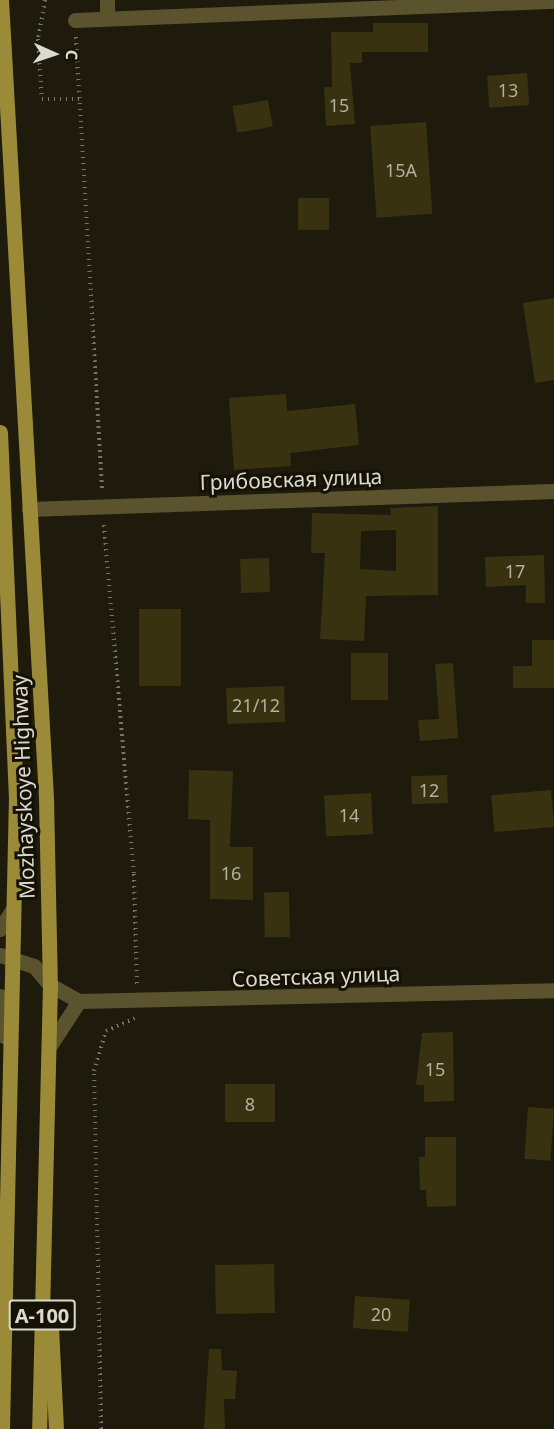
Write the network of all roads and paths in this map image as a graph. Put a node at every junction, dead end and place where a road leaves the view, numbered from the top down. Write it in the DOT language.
graph roads {
  1 [pos="1,0"];
  2 [pos="45,0"];
  3 [pos="107,0"];
  4 [pos="554,1"];
  5 [pos="107,18"];
  6 [pos="75,20"];
  7 [pos="80,99"];
  8 [pos="0,432"];
  9 [pos="554,490"];
  10 [pos="29,509"];
  11 [pos="4,552"];
  12 [pos="14,909"];
  13 [pos="0,929"];
  14 [pos="7,955"];
  15 [pos="50,985"];
  16 [pos="554,990"];
  17 [pos="0,996"];
  18 [pos="80,1001"];
  19 [pos="139,1002"];
  20 [pos="49,1047"];
  21 [pos="9,1074"];
  22 [pos="5,1191"];
  23 [pos="45,1201"];
  24 [pos="0,1241"];
  25 [pos="2,1429"];
  26 [pos="39,1429"];
  27 [pos="56,1429"];
  28 [pos="100,1429"];
  1 -- 10 [label="main road, Mozhayskoye Highway"];
  2 -- 7 [label="path"];
  3 -- 5 [label="street"];
  4 -- 5 [label="street"];
  5 -- 6 [label="street"];
  8 -- 11 [label="main road, Mozhayskoye Highway"];
  9 -- 10 [label="street, Грибовская улица"];
  10 -- 15 [label="main road, Mozhayskoye Highway"];
  11 -- 12 [label="main road, Mozhayskoye Highway"];
  12 -- 13 [label="street"];
  12 -- 14 [label="main road, Mozhayskoye Highway"];
  14 -- 15 [label="street, Советская улица"];
  14 -- 21 [label="main road, Mozhayskoye Highway / А-100"];
  15 -- 18 [label="street, Советская улица"];
  15 -- 20 [label="main road, Mozhayskoye Highway / А-100"];
  16 -- 19 [label="street, Советская улица"];
  17 -- 21 [label="street"];
  18 -- 19 [label="street, Советская улица"];
  18 -- 20 [label="street"];
  19 -- 28 [label="path"];
  20 -- 23 [label="main road, Mozhayskoye Highway / А-100"];
  21 -- 22 [label="main road, Mozhayskoye Highway / А-100"];
  22 -- 24 [label="main road"];
  22 -- 25 [label="main road, Mozhayskoye Highway / А-100"];
  23 -- 26 [label="main road, Mozhayskoye Highway / А-100"];
  23 -- 27 [label="main road"];
}
